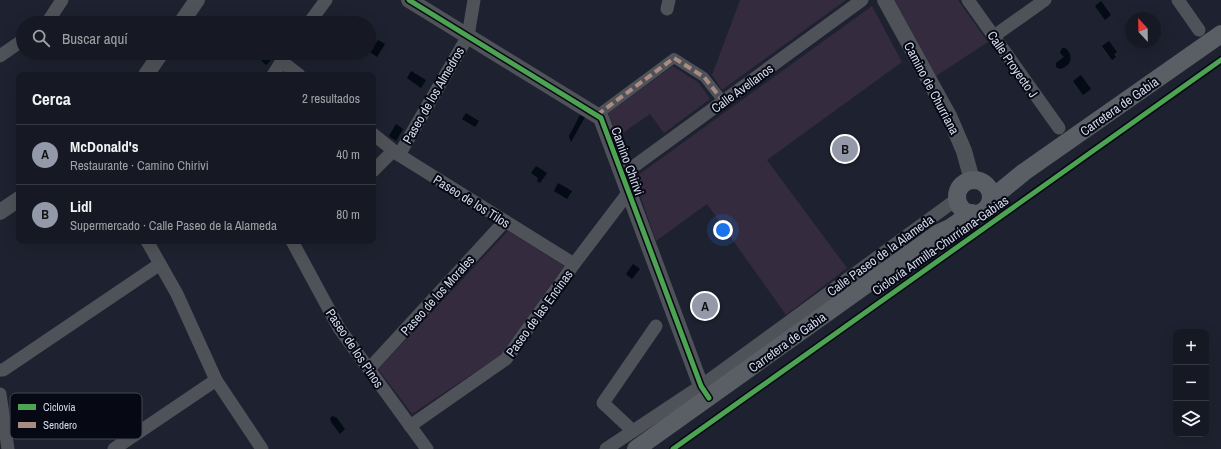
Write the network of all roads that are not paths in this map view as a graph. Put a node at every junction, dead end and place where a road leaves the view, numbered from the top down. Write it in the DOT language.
graph roads {
  1 [pos="62,0"];
  2 [pos="197,0"];
  3 [pos="326,0"];
  4 [pos="409,0"];
  5 [pos="474,0"];
  6 [pos="862,0"];
  7 [pos="885,0"];
  8 [pos="968,0"];
  9 [pos="1045,0"];
  10 [pos="1178,0"];
  11 [pos="52,16"];
  12 [pos="187,16"];
  13 [pos="314,16"];
  14 [pos="1199,30"];
  15 [pos="1221,34"];
  16 [pos="468,36"];
  17 [pos="994,36"];
  18 [pos="16,45"];
  19 [pos="0,56"];
  20 [pos="156,60"];
  21 [pos="282,60"];
  22 [pos="286,60"];
  23 [pos="148,72"];
  24 [pos="274,72"];
  25 [pos="296,72"];
  26 [pos="723,101"];
  27 [pos="597,115"];
  28 [pos="1059,128"];
  29 [pos="376,136"];
  30 [pos="396,153"];
  31 [pos="376,170"];
  32 [pos="622,175"];
  33 [pos="982,188"];
  34 [pos="628,193"];
  35 [pos="16,201"];
  36 [pos="962,205"];
  37 [pos="0,212"];
  38 [pos="505,221"];
  39 [pos="148,244"];
  40 [pos="297,244"];
  41 [pos="160,264"];
  42 [pos="574,264"];
  43 [pos="656,326"];
  44 [pos="369,369"];
  45 [pos="0,370"];
  46 [pos="216,380"];
  47 [pos="705,392"];
  48 [pos="0,394"];
  49 [pos="410,426"];
  50 [pos="633,431"];
  51 [pos="142,433"];
  52 [pos="133,439"];
  53 [pos="122,447"];
  54 [pos="8,449"];
  55 [pos="262,449"];
  56 [pos="427,449"];
  57 [pos="606,449"];
  58 [pos="636,449"];
  1 -- 11 [label="street"];
  2 -- 12 [label="street"];
  3 -- 13 [label="street"];
  4 -- 16 [label="street, Camino Chirivi"];
  5 -- 16 [label="street"];
  6 -- 26 [label="street, Calle Avellanos"];
  7 -- 33 [label="street, Camino de Churriana"];
  8 -- 17 [label="street, Calle Proyecto J"];
  9 -- 17 [label="street"];
  10 -- 14 [label="street"];
  15 -- 33 [label="main road, Carretera de Gabia"];
  16 -- 27 [label="street, Camino Chirivi"];
  16 -- 30 [label="street, Paseo de los Almedros"];
  17 -- 28 [label="street, Calle Proyecto J"];
  18 -- 19 [label="street"];
  20 -- 23 [label="street"];
  21 -- 24 [label="street"];
  22 -- 25 [label="street"];
  26 -- 27 [label="street"];
  26 -- 32 [label="street, Calle Avellanos"];
  27 -- 32 [label="street, Camino Chirivi"];
  29 -- 30 [label="street, Paseo de los Tilos"];
  30 -- 31 [label="street, Paseo de los Almedros"];
  30 -- 38 [label="street, Paseo de los Tilos"];
  32 -- 34 [label="street, Camino Chirivi"];
  33 -- 36 [label="main road"];
  33 -- 36 [label="main road, Carretera de Gabia"];
  34 -- 42 [label="street, Paseo de las Encinas"];
  34 -- 47 [label="street, Camino Chirivi"];
  35 -- 37 [label="street"];
  36 -- 47 [label="street, Calle Paseo de la Alameda"];
  36 -- 47 [label="main road, Carretera de Gabia"];
  38 -- 42 [label="street, Paseo de los Tilos"];
  38 -- 44 [label="street, Paseo de los Morales"];
  39 -- 41 [label="street"];
  40 -- 44 [label="street, Paseo de los Pinos"];
  41 -- 45 [label="street"];
  41 -- 46 [label="street"];
  42 -- 49 [label="street, Paseo de las Encinas"];
  43 -- 50 [label="street"];
  44 -- 49 [label="street, Paseo de los Pinos"];
  46 -- 51 [label="street"];
  46 -- 55 [label="street"];
  47 -- 50 [label="street, Calle Paseo de la Alameda"];
  47 -- 58 [label="main road, Carretera de Gabia"];
  48 -- 54 [label="street"];
  49 -- 56 [label="street, Paseo de los Pinos"];
  50 -- 57 [label="street, Calle Paseo de la Alameda"];
  52 -- 53 [label="street"];
}
